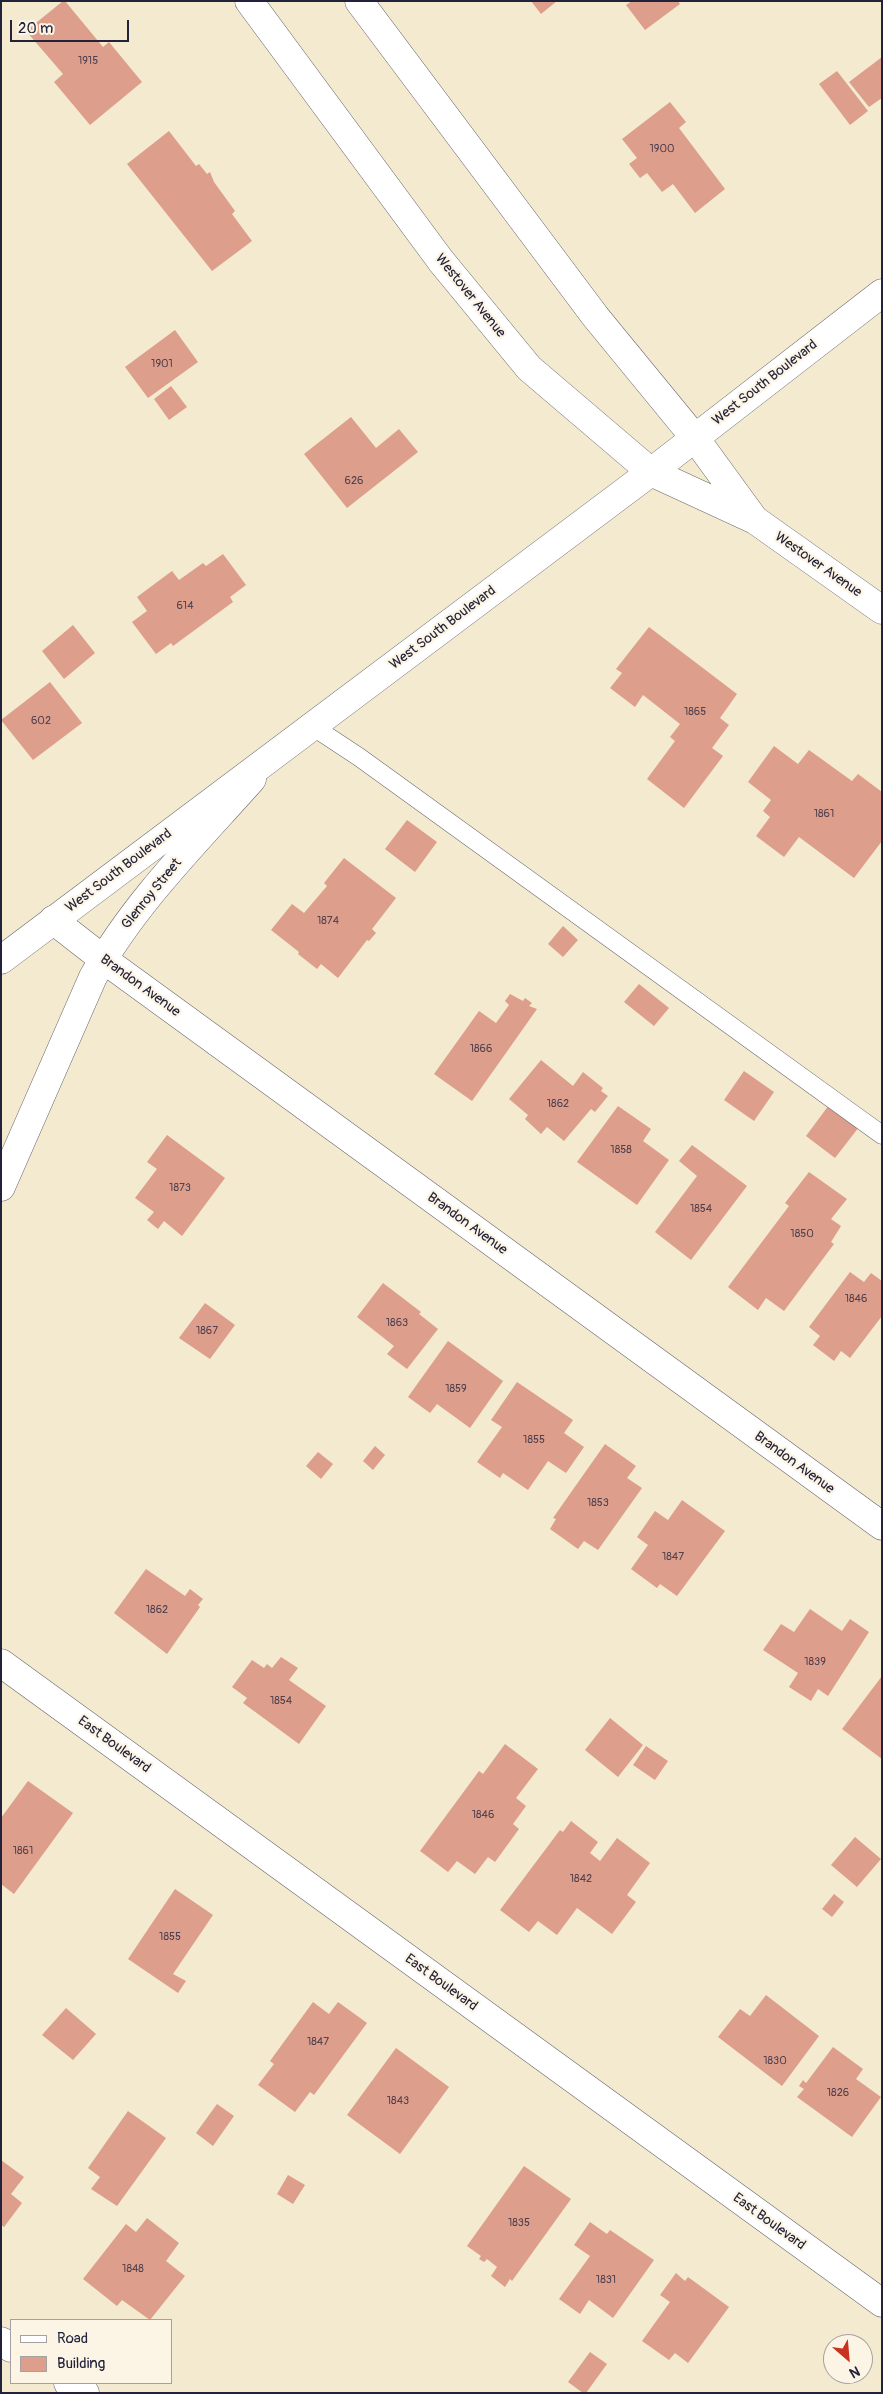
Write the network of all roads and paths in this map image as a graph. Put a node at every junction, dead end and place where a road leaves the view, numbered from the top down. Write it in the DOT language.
graph roads {
  1 [pos="249,1"];
  2 [pos="359,1"];
  3 [pos="882,292"];
  4 [pos="695,438"];
  5 [pos="651,472"];
  6 [pos="755,520"];
  7 [pos="882,610"];
  8 [pos="312,726"];
  9 [pos="271,758"];
  10 [pos="53,920"];
  11 [pos="103,959"];
  12 [pos="1,960"];
  13 [pos="882,1135"];
  14 [pos="1,1187"];
  15 [pos="882,1526"];
  16 [pos="1,1663"];
  17 [pos="882,2303"];
  18 [pos="70,2384"];
  19 [pos="85,2393"];
  1 -- 5 [label="street, Westover Avenue"];
  2 -- 4 [label="street, Westover Avenue"];
  3 -- 4 [label="street, West South Boulevard"];
  4 -- 5 [label="street, West South Boulevard"];
  4 -- 6 [label="street, Westover Avenue"];
  5 -- 6 [label="street, Westover Avenue"];
  5 -- 8 [label="street, West South Boulevard"];
  6 -- 7 [label="street, Westover Avenue"];
  8 -- 9 [label="street, West South Boulevard"];
  8 -- 13 [label="lane"];
  9 -- 10 [label="street, West South Boulevard"];
  9 -- 11 [label="street, Glenroy Street"];
  10 -- 11 [label="street, Brandon Avenue"];
  10 -- 12 [label="street, West South Boulevard"];
  11 -- 14 [label="street, Glenroy Street"];
  11 -- 15 [label="street, Brandon Avenue"];
  16 -- 17 [label="street, East Boulevard"];
  18 -- 19 [label="street"];
}
